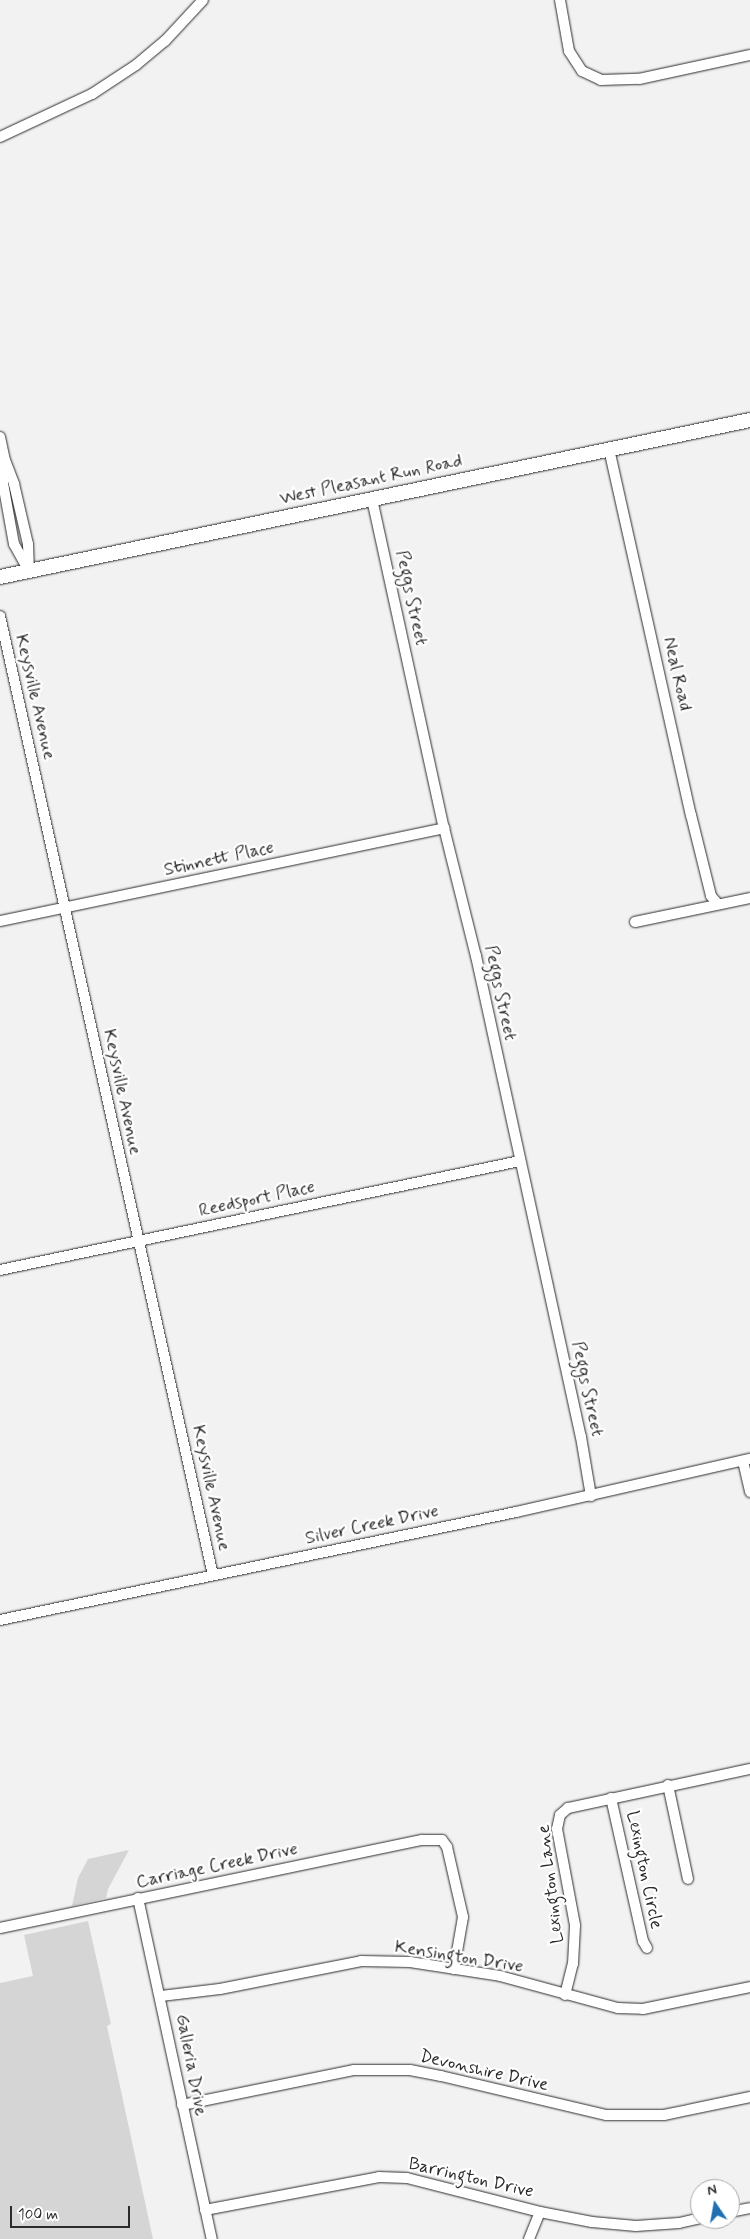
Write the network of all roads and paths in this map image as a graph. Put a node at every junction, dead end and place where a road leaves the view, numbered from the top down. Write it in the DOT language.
graph roads {
  1 [pos="203,0"];
  2 [pos="560,0"];
  3 [pos="750,55"];
  4 [pos="0,137"];
  5 [pos="750,420"];
  6 [pos="0,437"];
  7 [pos="609,449"];
  8 [pos="372,498"];
  9 [pos="29,571"];
  10 [pos="0,577"];
  11 [pos="0,616"];
  12 [pos="444,828"];
  13 [pos="750,898"];
  14 [pos="718,904"];
  15 [pos="65,907"];
  16 [pos="0,921"];
  17 [pos="635,922"];
  18 [pos="520,1161"];
  19 [pos="138,1240"];
  20 [pos="0,1270"];
  21 [pos="746,1460"];
  22 [pos="750,1492"];
  23 [pos="591,1496"];
  24 [pos="213,1575"];
  25 [pos="0,1620"];
  26 [pos="750,1769"];
  27 [pos="668,1785"];
  28 [pos="611,1798"];
  29 [pos="688,1879"];
  30 [pos="138,1898"];
  31 [pos="0,1928"];
  32 [pos="647,1948"];
  33 [pos="454,1969"];
  34 [pos="750,1987"];
  35 [pos="565,1995"];
  36 [pos="161,1996"];
  37 [pos="750,2097"];
  38 [pos="182,2105"];
  39 [pos="205,2210"];
  40 [pos="540,2212"];
  41 [pos="690,2220"];
  42 [pos="212,2239"];
  43 [pos="529,2239"];
  1 -- 4 [label="street"];
  2 -- 3 [label="street"];
  5 -- 7 [label="main road, West Pleasant Run Road"];
  6 -- 9 [label="street"];
  7 -- 8 [label="main road, West Pleasant Run Road"];
  7 -- 14 [label="street, Neal Road"];
  8 -- 9 [label="main road, West Pleasant Run Road"];
  8 -- 12 [label="street, Peggs Street"];
  9 -- 10 [label="main road, West Pleasant Run Road"];
  11 -- 15 [label="street, Keysville Avenue"];
  12 -- 15 [label="street, Stinnett Place"];
  12 -- 18 [label="street, Peggs Street"];
  13 -- 14 [label="street"];
  14 -- 17 [label="street"];
  15 -- 16 [label="street, Stinnett Place"];
  15 -- 19 [label="street, Keysville Avenue"];
  18 -- 19 [label="street, Reedsport Place"];
  18 -- 23 [label="street, Peggs Street"];
  19 -- 20 [label="street, Reedsport Place"];
  19 -- 24 [label="street, Keysville Avenue"];
  21 -- 22 [label="street"];
  21 -- 23 [label="street, Silver Creek Drive"];
  23 -- 24 [label="street, Silver Creek Drive"];
  24 -- 25 [label="street, Silver Creek Drive"];
  26 -- 27 [label="street, Lexington Lane"];
  27 -- 28 [label="street, Lexington Lane"];
  27 -- 29 [label="street"];
  28 -- 32 [label="street, Lexington Circle"];
  28 -- 35 [label="street, Lexington Lane"];
  30 -- 31 [label="street, Carriage Creek Drive"];
  30 -- 33 [label="street, Carriage Creek Drive"];
  30 -- 36 [label="street, Galleria Drive"];
  33 -- 35 [label="street, Kensington Drive"];
  33 -- 36 [label="street, Kensington Drive"];
  34 -- 35 [label="street, Kensington Drive"];
  36 -- 38 [label="street, Galleria Drive"];
  37 -- 38 [label="street, Devonshire Drive"];
  38 -- 39 [label="street, Galleria Drive"];
  39 -- 40 [label="street, Barrington Drive"];
  39 -- 42 [label="street, Galleria Drive"];
  40 -- 41 [label="street, Barrington Drive"];
  40 -- 43 [label="street"];
}
